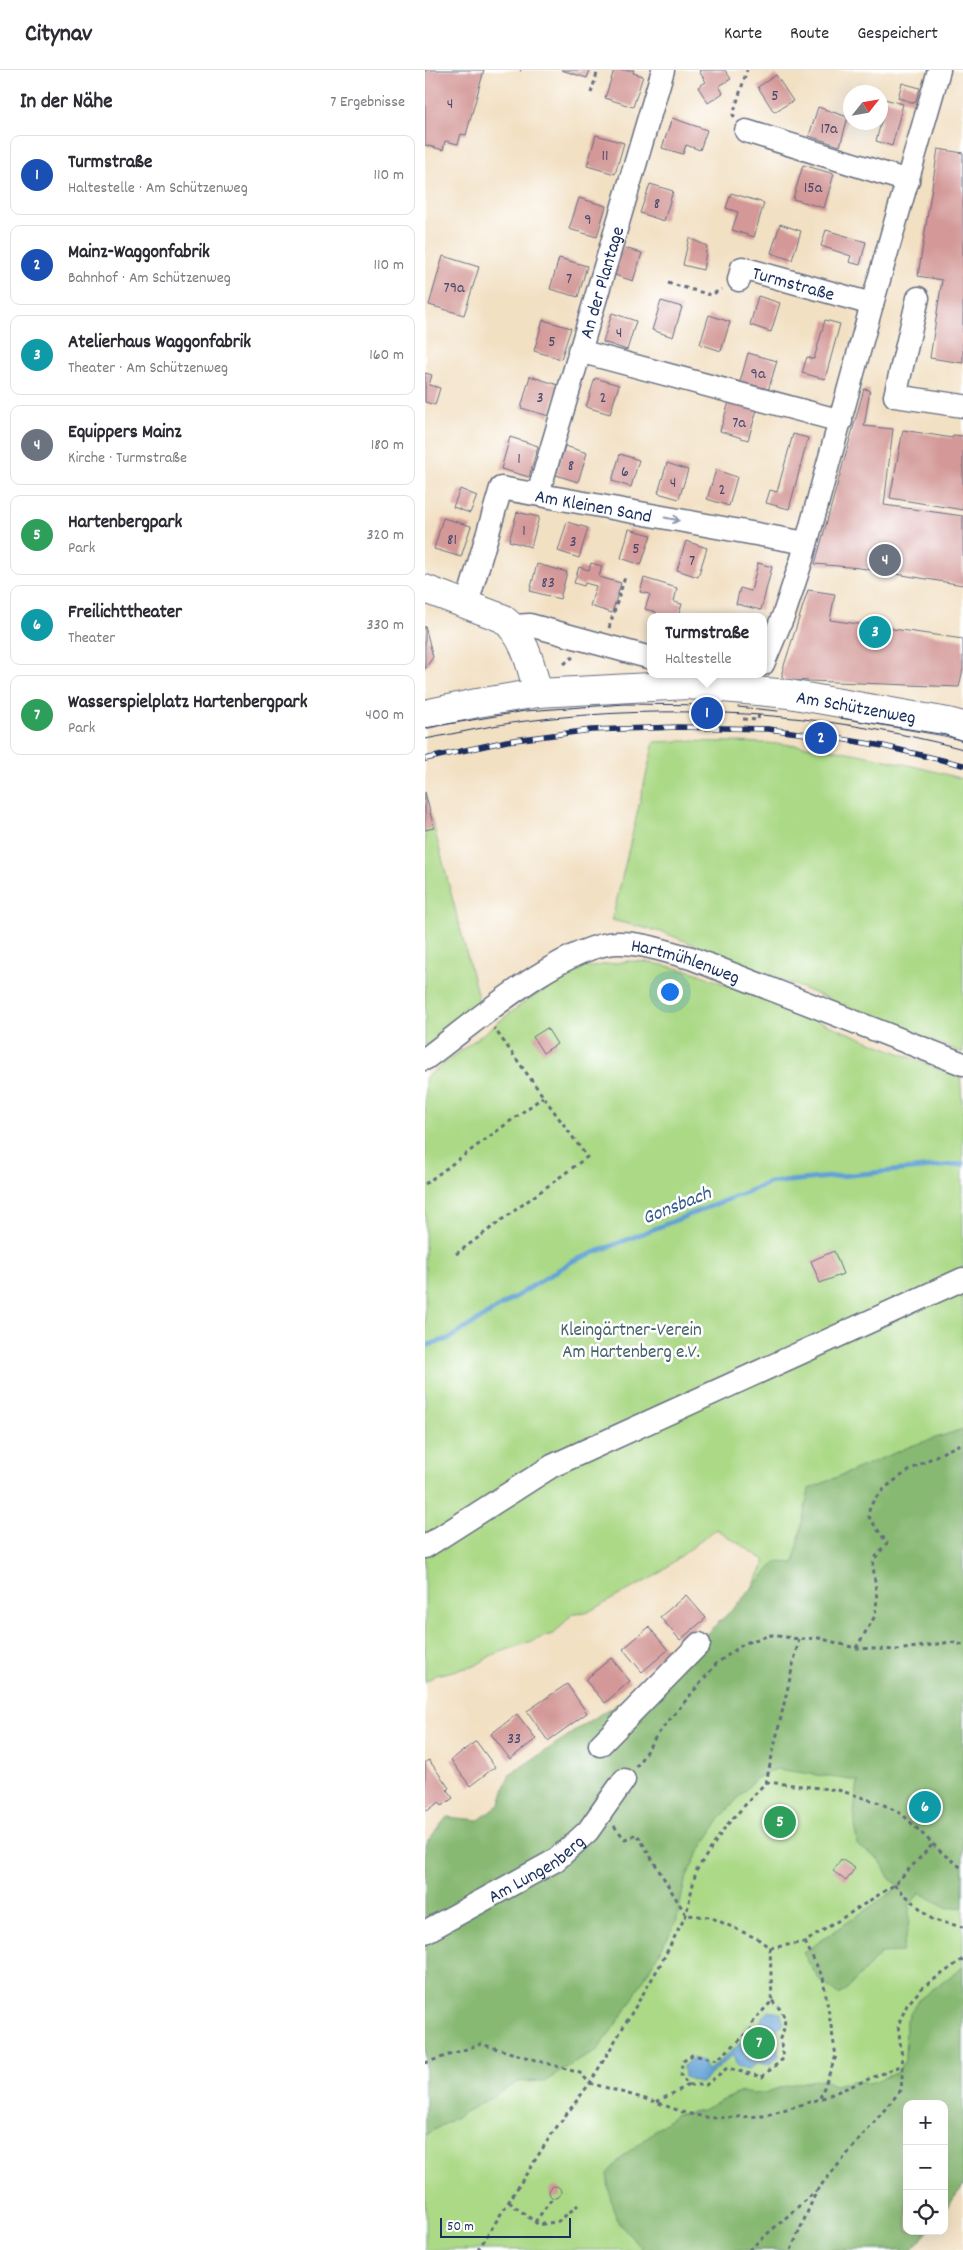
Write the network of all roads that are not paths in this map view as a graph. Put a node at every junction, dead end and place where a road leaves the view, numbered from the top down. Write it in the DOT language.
graph roads {
  1 [pos="663,70"];
  2 [pos="939,70"];
  3 [pos="746,131"];
  4 [pos="908,181"];
  5 [pos="739,280"];
  6 [pos="918,298"];
  7 [pos="871,304"];
  8 [pos="579,351"];
  9 [pos="963,406"];
  10 [pos="841,421"];
  11 [pos="538,494"];
  12 [pos="806,544"];
  13 [pos="425,589"];
  14 [pos="467,604"];
  15 [pos="784,614"];
  16 [pos="513,626"];
  17 [pos="767,631"];
  18 [pos="767,654"];
  19 [pos="647,657"];
  20 [pos="699,680"];
  21 [pos="759,691"];
  22 [pos="538,693"];
  23 [pos="425,714"];
  24 [pos="963,726"];
  25 [pos="425,1059"];
  26 [pos="963,1064"];
  27 [pos="963,1279"];
  28 [pos="425,1547"];
  29 [pos="699,1644"];
  30 [pos="600,1745"];
  31 [pos="624,1780"];
  32 [pos="425,1932"];
  1 -- 8 [label="street, An der Plantage"];
  2 -- 4 [label="street"];
  3 -- 4 [label="street"];
  4 -- 7 [label="street"];
  5 -- 7 [label="street, Turmstraße"];
  6 -- 9 [label="street"];
  7 -- 10 [label="street"];
  8 -- 10 [label="street"];
  8 -- 11 [label="street, An der Plantage"];
  10 -- 12 [label="street"];
  11 -- 12 [label="street, Am Kleinen Sand, one-way"];
  11 -- 14 [label="street, Am Kleinen Sand"];
  12 -- 15 [label="street"];
  13 -- 14 [label="main road"];
  14 -- 16 [label="main road"];
  15 -- 17 [label="street"];
  15 -- 18 [label="street"];
  16 -- 19 [label="street"];
  16 -- 22 [label="main road"];
  20 -- 21 [label="main road, Am Schützenweg"];
  20 -- 22 [label="main road, Am Schützenweg"];
  21 -- 24 [label="main road, Am Schützenweg"];
  22 -- 23 [label="main road, Am Schützenweg"];
  25 -- 26 [label="street, Hartmühlenweg"];
  27 -- 28 [label="street"];
  29 -- 30 [label="street"];
  31 -- 32 [label="street, Am Lungenberg"];
}
